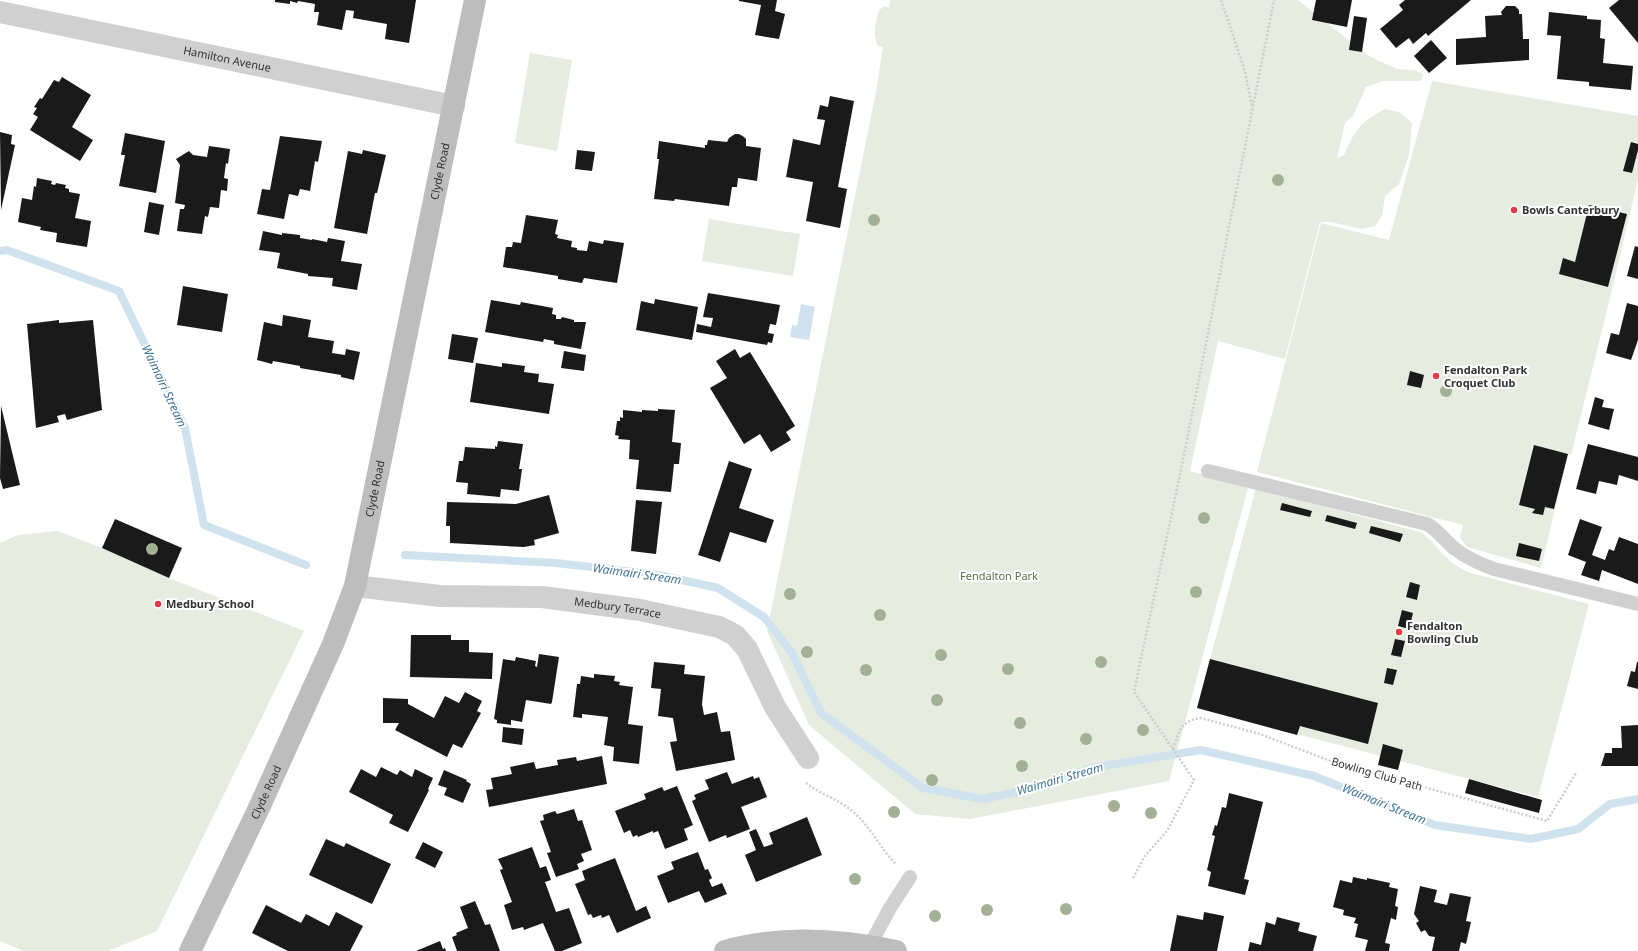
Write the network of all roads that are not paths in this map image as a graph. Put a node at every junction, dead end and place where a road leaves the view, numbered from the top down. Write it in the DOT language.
graph roads {
  1 [pos="475,0"];
  2 [pos="0,12"];
  3 [pos="454,106"];
  4 [pos="1208,471"];
  5 [pos="355,586"];
  6 [pos="1638,604"];
  7 [pos="808,758"];
  8 [pos="910,877"];
  9 [pos="870,945"];
  10 [pos="190,951"];
  11 [pos="725,951"];
  12 [pos="896,951"];
  1 -- 3 [label="street, Clyde Road"];
  2 -- 3 [label="street, Hamilton Avenue"];
  3 -- 5 [label="street, Clyde Road"];
  4 -- 6 [label="lane"];
  5 -- 7 [label="street, Medbury Terrace"];
  5 -- 10 [label="street, Clyde Road"];
  8 -- 9 [label="lane"];
  9 -- 11 [label="street"];
  9 -- 12 [label="street"];
}
